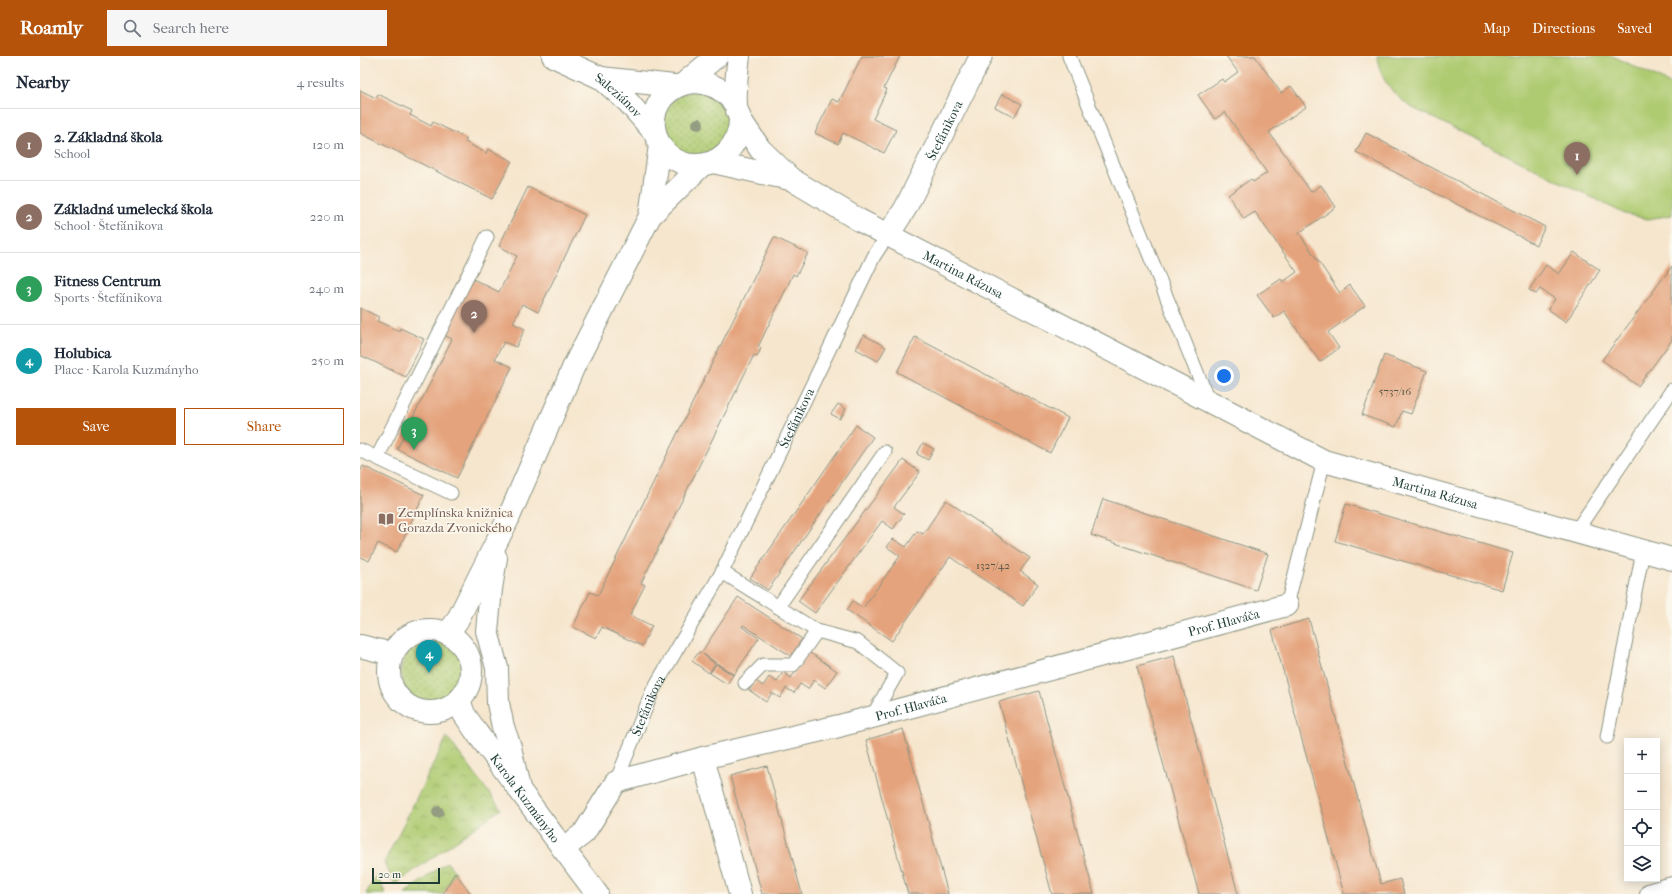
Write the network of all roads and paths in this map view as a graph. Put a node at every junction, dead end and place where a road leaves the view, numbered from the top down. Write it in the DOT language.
graph roads {
  1 [pos="553,56"];
  2 [pos="717,56"];
  3 [pos="739,56"];
  4 [pos="981,56"];
  5 [pos="1070,56"];
  6 [pos="601,78"];
  7 [pos="680,84"];
  8 [pos="738,112"];
  9 [pos="658,139"];
  10 [pos="708,164"];
  11 [pos="791,179"];
  12 [pos="650,216"];
  13 [pos="888,235"];
  14 [pos="487,237"];
  15 [pos="1672,390"];
  16 [pos="1209,402"];
  17 [pos="360,450"];
  18 [pos="885,452"];
  19 [pos="377,458"];
  20 [pos="1324,461"];
  21 [pos="451,493"];
  22 [pos="508,519"];
  23 [pos="1576,531"];
  24 [pos="1643,551"];
  25 [pos="1672,559"];
  26 [pos="722,572"];
  27 [pos="1287,605"];
  28 [pos="778,607"];
  29 [pos="817,632"];
  30 [pos="447,634"];
  31 [pos="360,646"];
  32 [pos="392,654"];
  33 [pos="745,683"];
  34 [pos="459,700"];
  35 [pos="872,717"];
  36 [pos="1607,738"];
  37 [pos="703,758"];
  38 [pos="616,782"];
  39 [pos="519,788"];
  40 [pos="563,849"];
  41 [pos="1672,888"];
  42 [pos="597,894"];
  43 [pos="740,894"];
  44 [pos="1651,894"];
  1 -- 6 [label="street, Saleziánov"];
  2 -- 7 [label="street"];
  3 -- 8 [label="street"];
  4 -- 13 [label="street, Štefánikova"];
  5 -- 16 [label="lane"];
  6 -- 7 [label="street"];
  6 -- 9 [label="street, Saleziánov"];
  7 -- 8 [label="street"];
  7 -- 9 [label="street"];
  8 -- 10 [label="street"];
  8 -- 11 [label="street, Martina Rázusa"];
  9 -- 10 [label="street"];
  9 -- 12 [label="street"];
  10 -- 11 [label="street"];
  10 -- 12 [label="street"];
  11 -- 13 [label="street, Martina Rázusa"];
  12 -- 22 [label="street"];
  13 -- 16 [label="street, Martina Rázusa"];
  13 -- 26 [label="lane, Štefánikova"];
  14 -- 19 [label="lane"];
  15 -- 23 [label="lane"];
  16 -- 20 [label="street, Martina Rázusa"];
  17 -- 19 [label="lane"];
  18 -- 28 [label="lane"];
  19 -- 21 [label="lane"];
  20 -- 23 [label="street, Martina Rázusa"];
  20 -- 27 [label="lane"];
  22 -- 30 [label="street"];
  22 -- 39 [label="street"];
  23 -- 24 [label="street, Martina Rázusa"];
  24 -- 25 [label="street, Martina Rázusa"];
  24 -- 36 [label="lane"];
  26 -- 28 [label="lane"];
  26 -- 38 [label="lane, Štefánikova"];
  27 -- 35 [label="street, Prof. Hlaváča"];
  28 -- 29 [label="lane"];
  29 -- 33 [label="lane"];
  29 -- 35 [label="lane"];
  30 -- 32 [label="street"];
  30 -- 34 [label="street"];
  31 -- 32 [label="street"];
  32 -- 34 [label="street"];
  34 -- 39 [label="street, Karola Kuzmányho"];
  35 -- 37 [label="street, Prof. Hlaváča"];
  37 -- 38 [label="street, Prof. Hlaváča"];
  37 -- 43 [label="street"];
  38 -- 40 [label="street"];
  39 -- 40 [label="street, Karola Kuzmányho"];
  40 -- 42 [label="street, Karola Kuzmányho"];
  41 -- 44 [label="street"];
}
